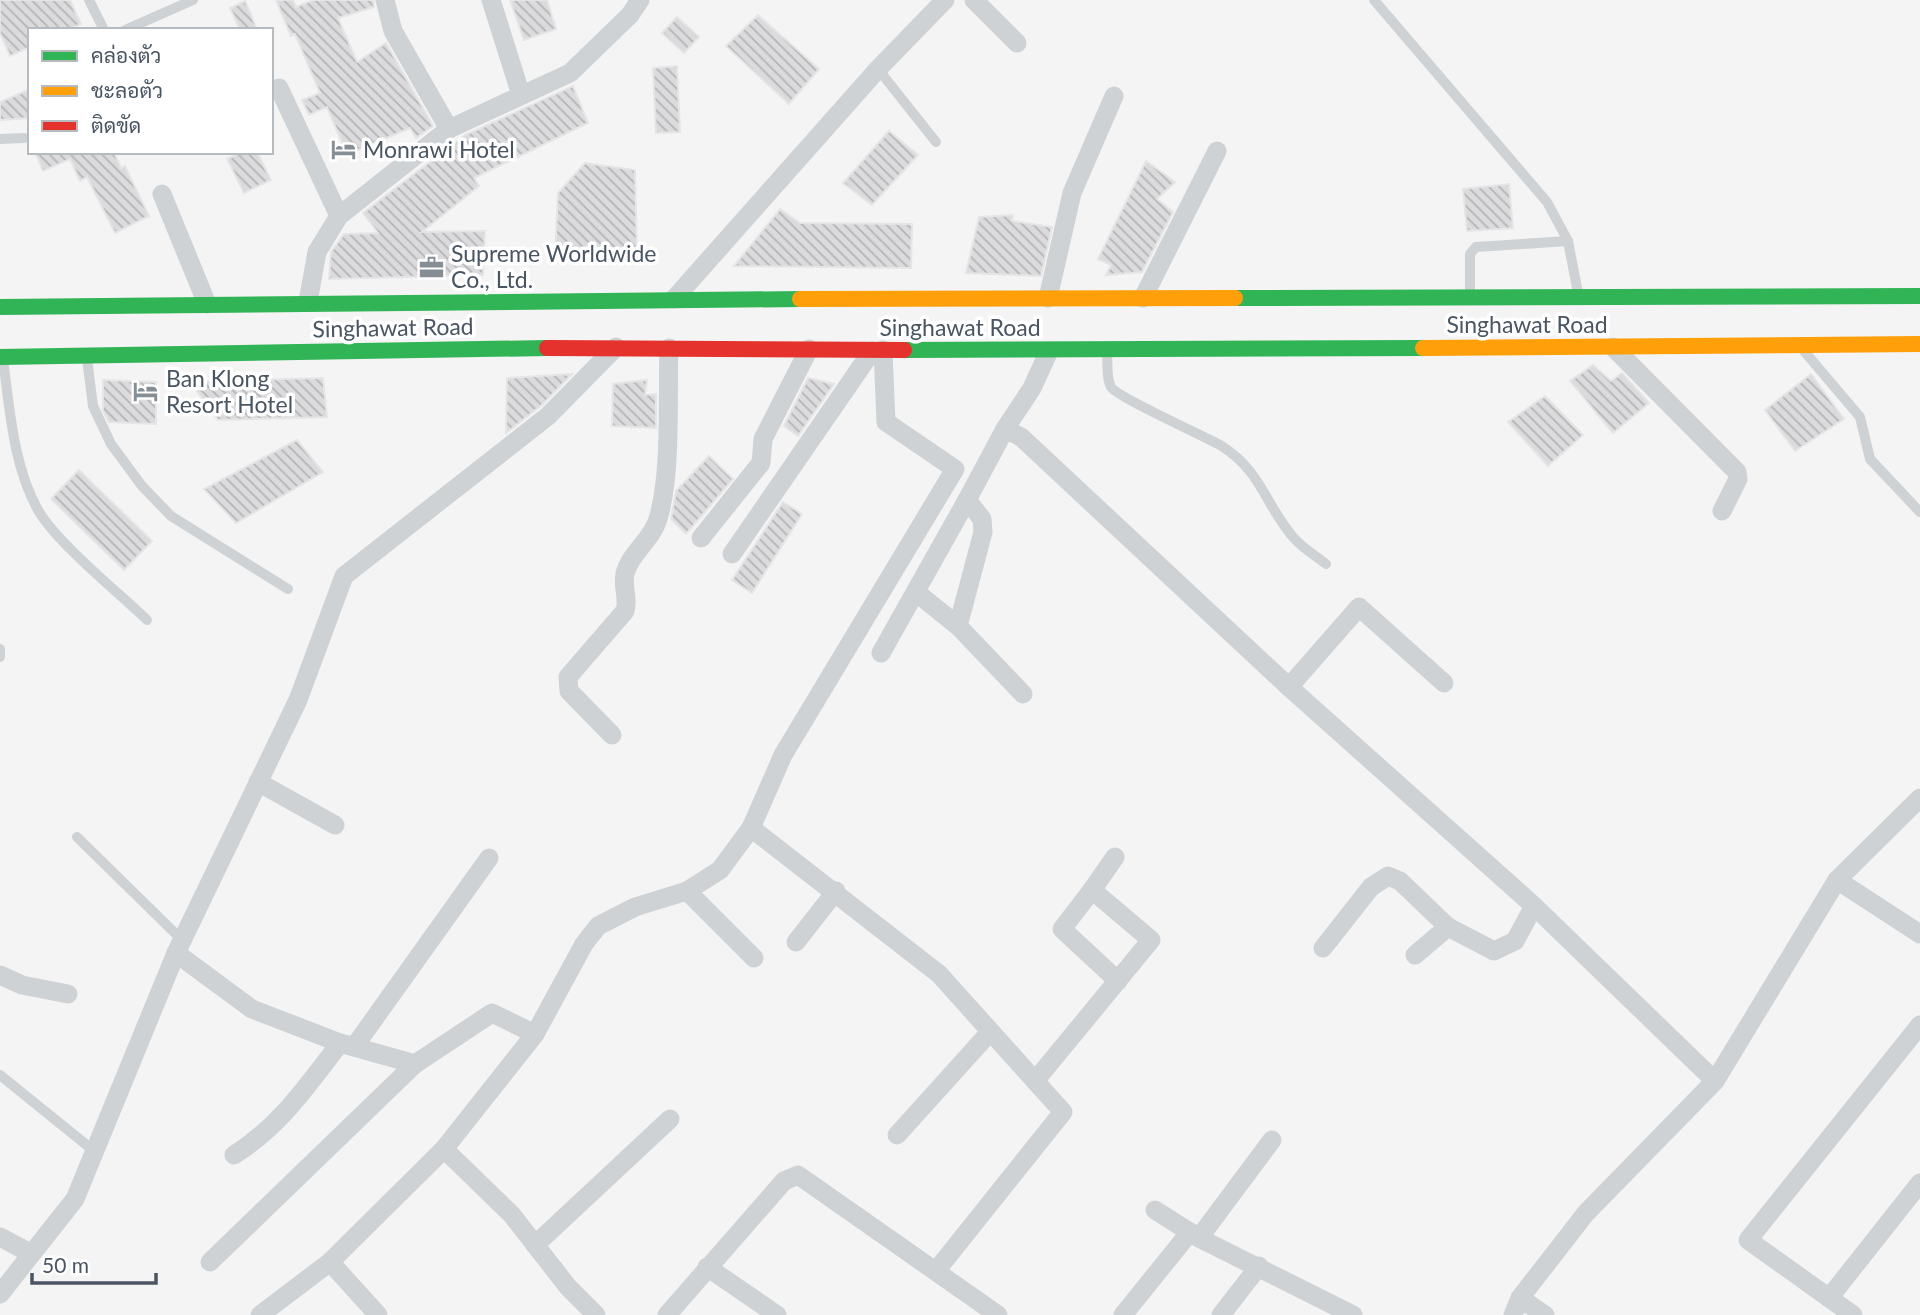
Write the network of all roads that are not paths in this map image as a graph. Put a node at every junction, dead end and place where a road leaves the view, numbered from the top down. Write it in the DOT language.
graph roads {
  1 [pos="89,0"];
  2 [pos="192,0"];
  3 [pos="385,0"];
  4 [pos="491,0"];
  5 [pos="640,0"];
  6 [pos="945,0"];
  7 [pos="974,0"];
  8 [pos="1374,0"];
  9 [pos="103,28"];
  10 [pos="129,28"];
  11 [pos="1017,43"];
  12 [pos="878,69"];
  13 [pos="279,88"];
  14 [pos="521,95"];
  15 [pos="1114,96"];
  16 [pos="449,129"];
  17 [pos="24,138"];
  18 [pos="0,139"];
  19 [pos="936,142"];
  20 [pos="1217,151"];
  21 [pos="162,194"];
  22 [pos="339,216"];
  23 [pos="1569,240"];
  24 [pos="1920,296"];
  25 [pos="1470,297"];
  26 [pos="1578,297"];
  27 [pos="1048,298"];
  28 [pos="1143,298"];
  29 [pos="674,299"];
  30 [pos="309,302"];
  31 [pos="207,304"];
  32 [pos="0,307"];
  33 [pos="1806,341"];
  34 [pos="1920,344"];
  35 [pos="617,346"];
  36 [pos="1613,347"];
  37 [pos="669,348"];
  38 [pos="808,349"];
  39 [pos="877,351"];
  40 [pos="1049,351"];
  41 [pos="1107,351"];
  42 [pos="87,356"];
  43 [pos="1,357"];
  44 [pos="1005,429"];
  45 [pos="967,500"];
  46 [pos="1722,511"];
  47 [pos="1920,512"];
  48 [pos="701,538"];
  49 [pos="732,554"];
  50 [pos="1326,564"];
  51 [pos="288,589"];
  52 [pos="917,593"];
  53 [pos="147,620"];
  54 [pos="958,626"];
  55 [pos="0,649"];
  56 [pos="881,653"];
  57 [pos="0,657"];
  58 [pos="1444,683"];
  59 [pos="1289,687"];
  60 [pos="1023,694"];
  61 [pos="612,735"];
  62 [pos="258,782"];
  63 [pos="1920,798"];
  64 [pos="335,825"];
  65 [pos="751,828"];
  66 [pos="78,837"];
  67 [pos="489,858"];
  68 [pos="1115,858"];
  69 [pos="1837,880"];
  70 [pos="1092,890"];
  71 [pos="687,891"];
  72 [pos="835,891"];
  73 [pos="1534,906"];
  74 [pos="1448,927"];
  75 [pos="1920,934"];
  76 [pos="796,942"];
  77 [pos="179,946"];
  78 [pos="1323,948"];
  79 [pos="1415,954"];
  80 [pos="754,958"];
  81 [pos="0,975"];
  82 [pos="1118,981"];
  83 [pos="68,994"];
  84 [pos="1920,1025"];
  85 [pos="990,1032"];
  86 [pos="535,1034"];
  87 [pos="347,1045"];
  88 [pos="415,1064"];
  89 [pos="0,1075"];
  90 [pos="1035,1081"];
  91 [pos="1715,1081"];
  92 [pos="670,1119"];
  93 [pos="897,1135"];
  94 [pos="1272,1140"];
  95 [pos="444,1149"];
  96 [pos="94,1151"];
  97 [pos="234,1156"];
  98 [pos="1920,1183"];
  99 [pos="1155,1210"];
  100 [pos="1195,1235"];
  101 [pos="0,1237"];
  102 [pos="535,1245"];
  103 [pos="30,1253"];
  104 [pos="210,1262"];
  105 [pos="330,1262"];
  106 [pos="1259,1266"];
  107 [pos="707,1267"];
  108 [pos="936,1271"];
  109 [pos="0,1294"];
  110 [pos="1829,1298"];
  111 [pos="1517,1307"];
  112 [pos="1345,1313"];
  113 [pos="260,1315"];
  114 [pos="378,1315"];
  115 [pos="596,1315"];
  116 [pos="667,1315"];
  117 [pos="777,1315"];
  118 [pos="998,1315"];
  119 [pos="1123,1315"];
  120 [pos="1221,1315"];
  121 [pos="1545,1315"];
  122 [pos="1853,1315"];
  1 -- 9 [label="lane"];
  2 -- 10 [label="lane"];
  3 -- 16 [label="street"];
  4 -- 14 [label="street"];
  5 -- 14 [label="street"];
  6 -- 12 [label="street"];
  7 -- 11 [label="street"];
  8 -- 23 [label="lane"];
  12 -- 19 [label="lane"];
  12 -- 29 [label="street"];
  13 -- 22 [label="street"];
  14 -- 16 [label="street"];
  15 -- 27 [label="street"];
  16 -- 22 [label="street"];
  17 -- 18 [label="lane"];
  20 -- 28 [label="street"];
  21 -- 31 [label="street"];
  22 -- 30 [label="street"];
  23 -- 25 [label="lane"];
  23 -- 26 [label="lane"];
  24 -- 26 [label="main road, Singhawat Road"];
  25 -- 26 [label="main road, Singhawat Road"];
  25 -- 28 [label="main road, Singhawat Road"];
  27 -- 28 [label="main road, Singhawat Road"];
  27 -- 29 [label="main road, Singhawat Road"];
  29 -- 30 [label="main road, Singhawat Road"];
  30 -- 31 [label="main road, Singhawat Road"];
  31 -- 32 [label="main road, Singhawat Road"];
  33 -- 34 [label="main road, Singhawat Road"];
  33 -- 36 [label="main road, Singhawat Road"];
  33 -- 47 [label="lane"];
  35 -- 37 [label="main road, Singhawat Road"];
  35 -- 42 [label="main road, Singhawat Road"];
  35 -- 62 [label="street"];
  36 -- 41 [label="main road, Singhawat Road"];
  36 -- 46 [label="street"];
  37 -- 38 [label="main road, Singhawat Road"];
  37 -- 61 [label="street"];
  38 -- 39 [label="main road, Singhawat Road"];
  38 -- 48 [label="street"];
  39 -- 40 [label="main road, Singhawat Road"];
  39 -- 49 [label="street"];
  39 -- 65 [label="street"];
  40 -- 41 [label="main road, Singhawat Road"];
  40 -- 44 [label="street"];
  41 -- 50 [label="lane"];
  42 -- 43 [label="main road, Singhawat Road"];
  42 -- 51 [label="lane"];
  43 -- 53 [label="lane"];
  44 -- 45 [label="street"];
  44 -- 59 [label="street"];
  45 -- 52 [label="street"];
  45 -- 54 [label="street"];
  52 -- 54 [label="street"];
  52 -- 56 [label="street"];
  54 -- 60 [label="street"];
  55 -- 57 [label="lane"];
  58 -- 59 [label="street"];
  59 -- 73 [label="street"];
  62 -- 64 [label="street"];
  62 -- 77 [label="street"];
  63 -- 69 [label="street"];
  65 -- 71 [label="street"];
  65 -- 72 [label="street"];
  66 -- 77 [label="lane"];
  67 -- 87 [label="street"];
  68 -- 70 [label="street"];
  69 -- 75 [label="street"];
  69 -- 91 [label="street"];
  70 -- 82 [label="street"];
  70 -- 82 [label="street"];
  71 -- 80 [label="street"];
  71 -- 86 [label="street"];
  72 -- 76 [label="street"];
  72 -- 85 [label="street"];
  73 -- 74 [label="street"];
  73 -- 91 [label="street"];
  74 -- 78 [label="street"];
  74 -- 79 [label="street"];
  77 -- 87 [label="street"];
  77 -- 96 [label="street"];
  81 -- 83 [label="street"];
  82 -- 90 [label="street"];
  84 -- 110 [label="street"];
  85 -- 90 [label="street"];
  85 -- 93 [label="street"];
  86 -- 88 [label="street"];
  86 -- 95 [label="street"];
  87 -- 88 [label="street"];
  87 -- 97 [label="street"];
  88 -- 104 [label="street"];
  89 -- 96 [label="lane"];
  90 -- 108 [label="street"];
  91 -- 111 [label="street"];
  92 -- 102 [label="street"];
  94 -- 100 [label="street"];
  95 -- 102 [label="street"];
  95 -- 105 [label="street"];
  96 -- 103 [label="street"];
  98 -- 110 [label="street"];
  99 -- 100 [label="street"];
  100 -- 106 [label="street"];
  100 -- 119 [label="street"];
  101 -- 103 [label="street"];
  102 -- 115 [label="street"];
  103 -- 109 [label="street"];
  105 -- 113 [label="street"];
  105 -- 114 [label="street"];
  106 -- 112 [label="street"];
  106 -- 120 [label="street"];
  107 -- 108 [label="street"];
  107 -- 116 [label="street"];
  107 -- 117 [label="street"];
  108 -- 118 [label="street"];
  110 -- 122 [label="street"];
  111 -- 121 [label="street"];
}
